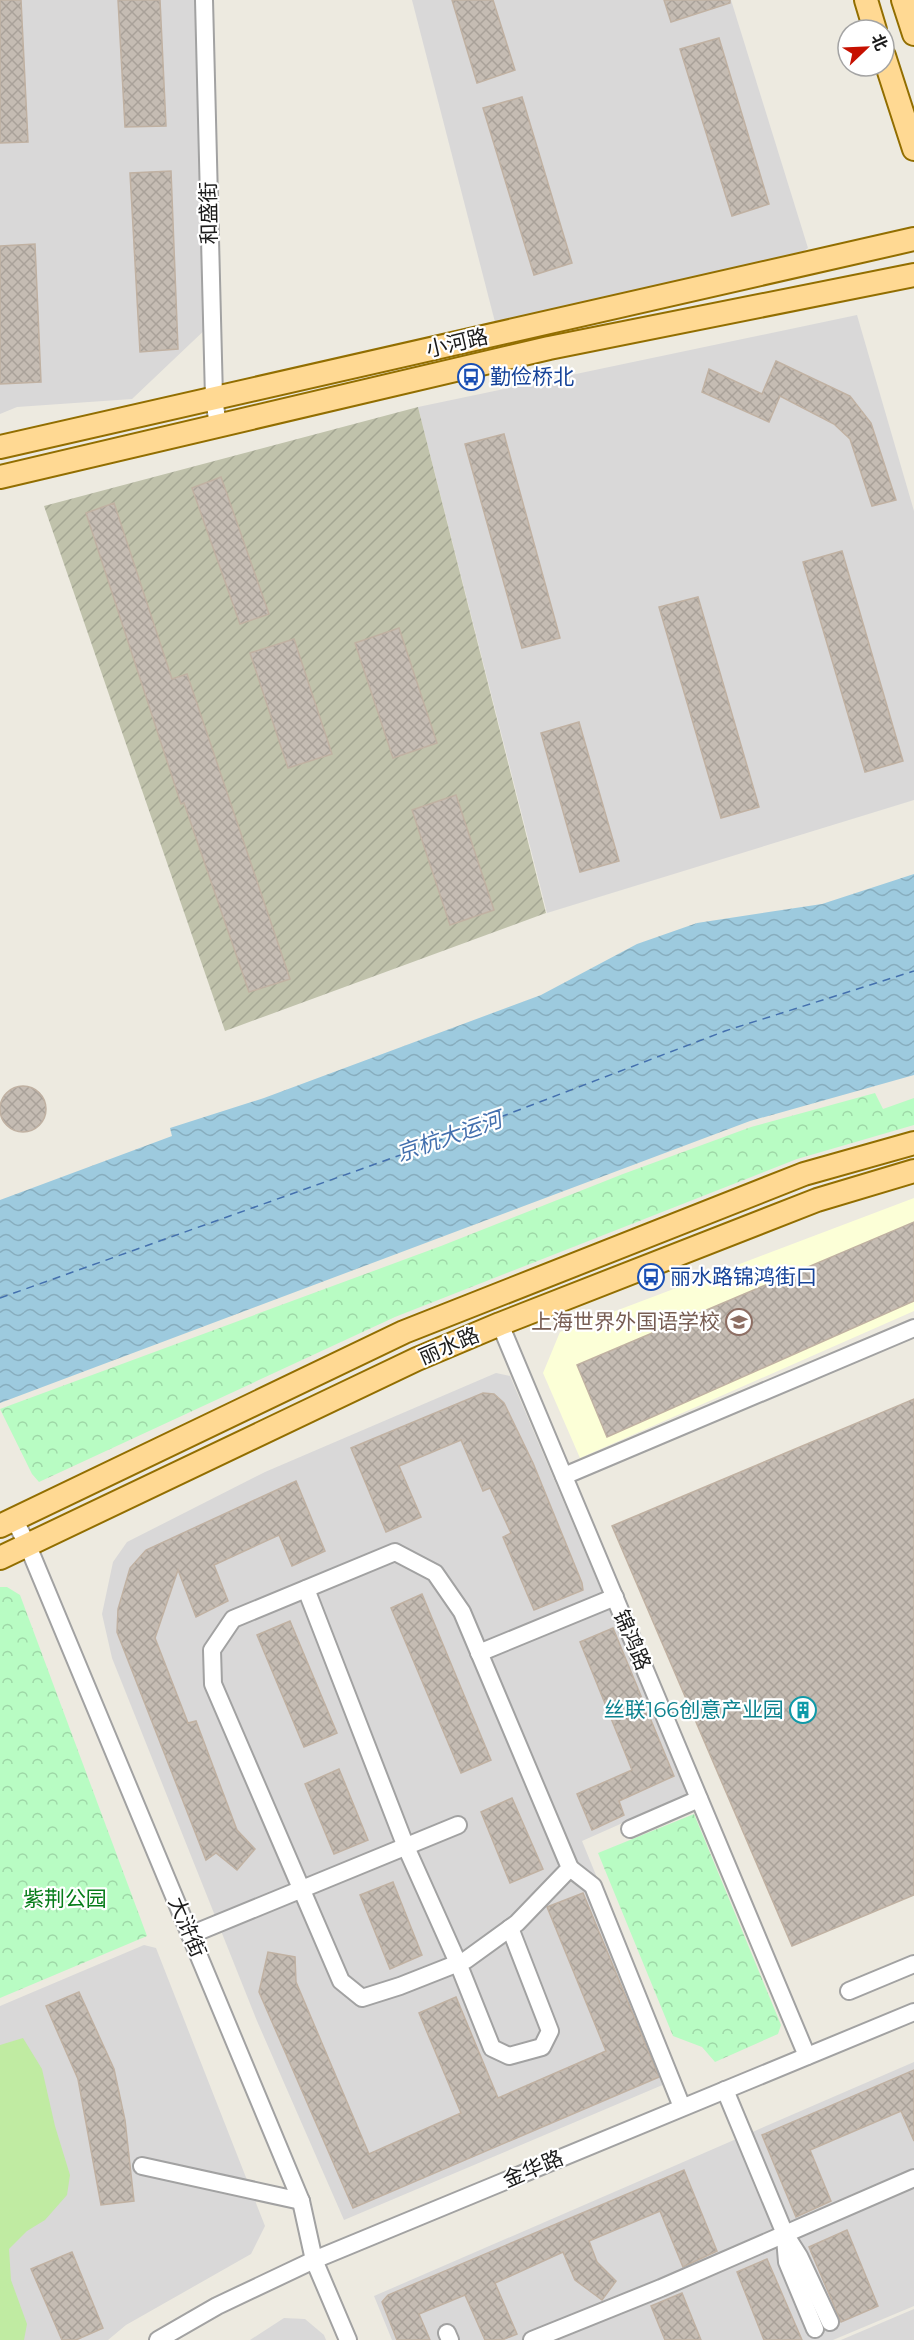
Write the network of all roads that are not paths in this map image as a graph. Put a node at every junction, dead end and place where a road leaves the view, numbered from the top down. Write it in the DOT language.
graph roads {
  1 [pos="204,0"];
  2 [pos="866,0"];
  3 [pos="903,0"];
  4 [pos="871,18"];
  5 [pos="914,34"];
  6 [pos="891,78"];
  7 [pos="914,149"];
  8 [pos="914,239"];
  9 [pos="914,275"];
  10 [pos="214,398"];
  11 [pos="218,426"];
  12 [pos="0,447"];
  13 [pos="0,477"];
  14 [pos="914,1143"];
  15 [pos="914,1171"];
  16 [pos="500,1324"];
  17 [pos="914,1328"];
  18 [pos="564,1476"];
  19 [pos="7,1522"];
  20 [pos="28,1546"];
  21 [pos="0,1558"];
  22 [pos="306,1589"];
  23 [pos="615,1597"];
  24 [pos="479,1653"];
  25 [pos="699,1799"];
  26 [pos="458,1825"];
  27 [pos="630,1829"];
  28 [pos="406,1846"];
  29 [pos="570,1868"];
  30 [pos="301,1890"];
  31 [pos="510,1928"];
  32 [pos="190,1935"];
  33 [pos="458,1963"];
  34 [pos="914,1964"];
  35 [pos="849,1991"];
  36 [pos="914,2012"];
  37 [pos="807,2056"];
  38 [pos="725,2090"];
  39 [pos="682,2108"];
  40 [pos="142,2166"];
  41 [pos="914,2178"];
  42 [pos="301,2201"];
  43 [pos="785,2234"];
  44 [pos="314,2260"];
  45 [pos="822,2326"];
  46 [pos="158,2340"];
  47 [pos="348,2340"];
  48 [pos="532,2340"];
  1 -- 10 [label="street, 和盛街"];
  2 -- 4 [label="main road"];
  3 -- 5 [label="main road"];
  6 -- 7 [label="main road"];
  8 -- 10 [label="main road, 小河路"];
  9 -- 11 [label="main road, 小河路"];
  10 -- 11 [label="street, 和盛街"];
  10 -- 12 [label="main road, 小河路"];
  11 -- 13 [label="main road, 小河路"];
  14 -- 19 [label="main road, 丽水路"];
  15 -- 16 [label="main road, 丽水路"];
  16 -- 18 [label="street, 锦鸿路"];
  16 -- 20 [label="main road, 丽水路"];
  17 -- 18 [label="street"];
  18 -- 23 [label="street, 锦鸿路"];
  19 -- 20 [label="street, 大浒街"];
  20 -- 21 [label="main road, 丽水路"];
  20 -- 32 [label="street, 大浒街"];
  22 -- 24 [label="street"];
  22 -- 28 [label="street"];
  22 -- 30 [label="street"];
  23 -- 24 [label="street"];
  23 -- 25 [label="street, 锦鸿路"];
  24 -- 29 [label="street"];
  25 -- 27 [label="street"];
  25 -- 37 [label="street, 锦鸿路"];
  26 -- 28 [label="street"];
  28 -- 30 [label="street"];
  28 -- 33 [label="street"];
  29 -- 31 [label="street"];
  29 -- 39 [label="street"];
  30 -- 32 [label="street"];
  30 -- 33 [label="street"];
  31 -- 33 [label="street"];
  31 -- 33 [label="street"];
  32 -- 42 [label="street, 大浒街"];
  34 -- 35 [label="street"];
  36 -- 37 [label="street, 金华路"];
  37 -- 38 [label="street, 金华路"];
  38 -- 39 [label="street, 金华路"];
  38 -- 43 [label="street"];
  39 -- 44 [label="street, 金华路"];
  40 -- 42 [label="street"];
  41 -- 43 [label="street"];
  42 -- 44 [label="street, 大浒街"];
  43 -- 45 [label="street"];
  43 -- 48 [label="street"];
  44 -- 46 [label="street, 金华路"];
  44 -- 47 [label="street, 大浒街"];
}
